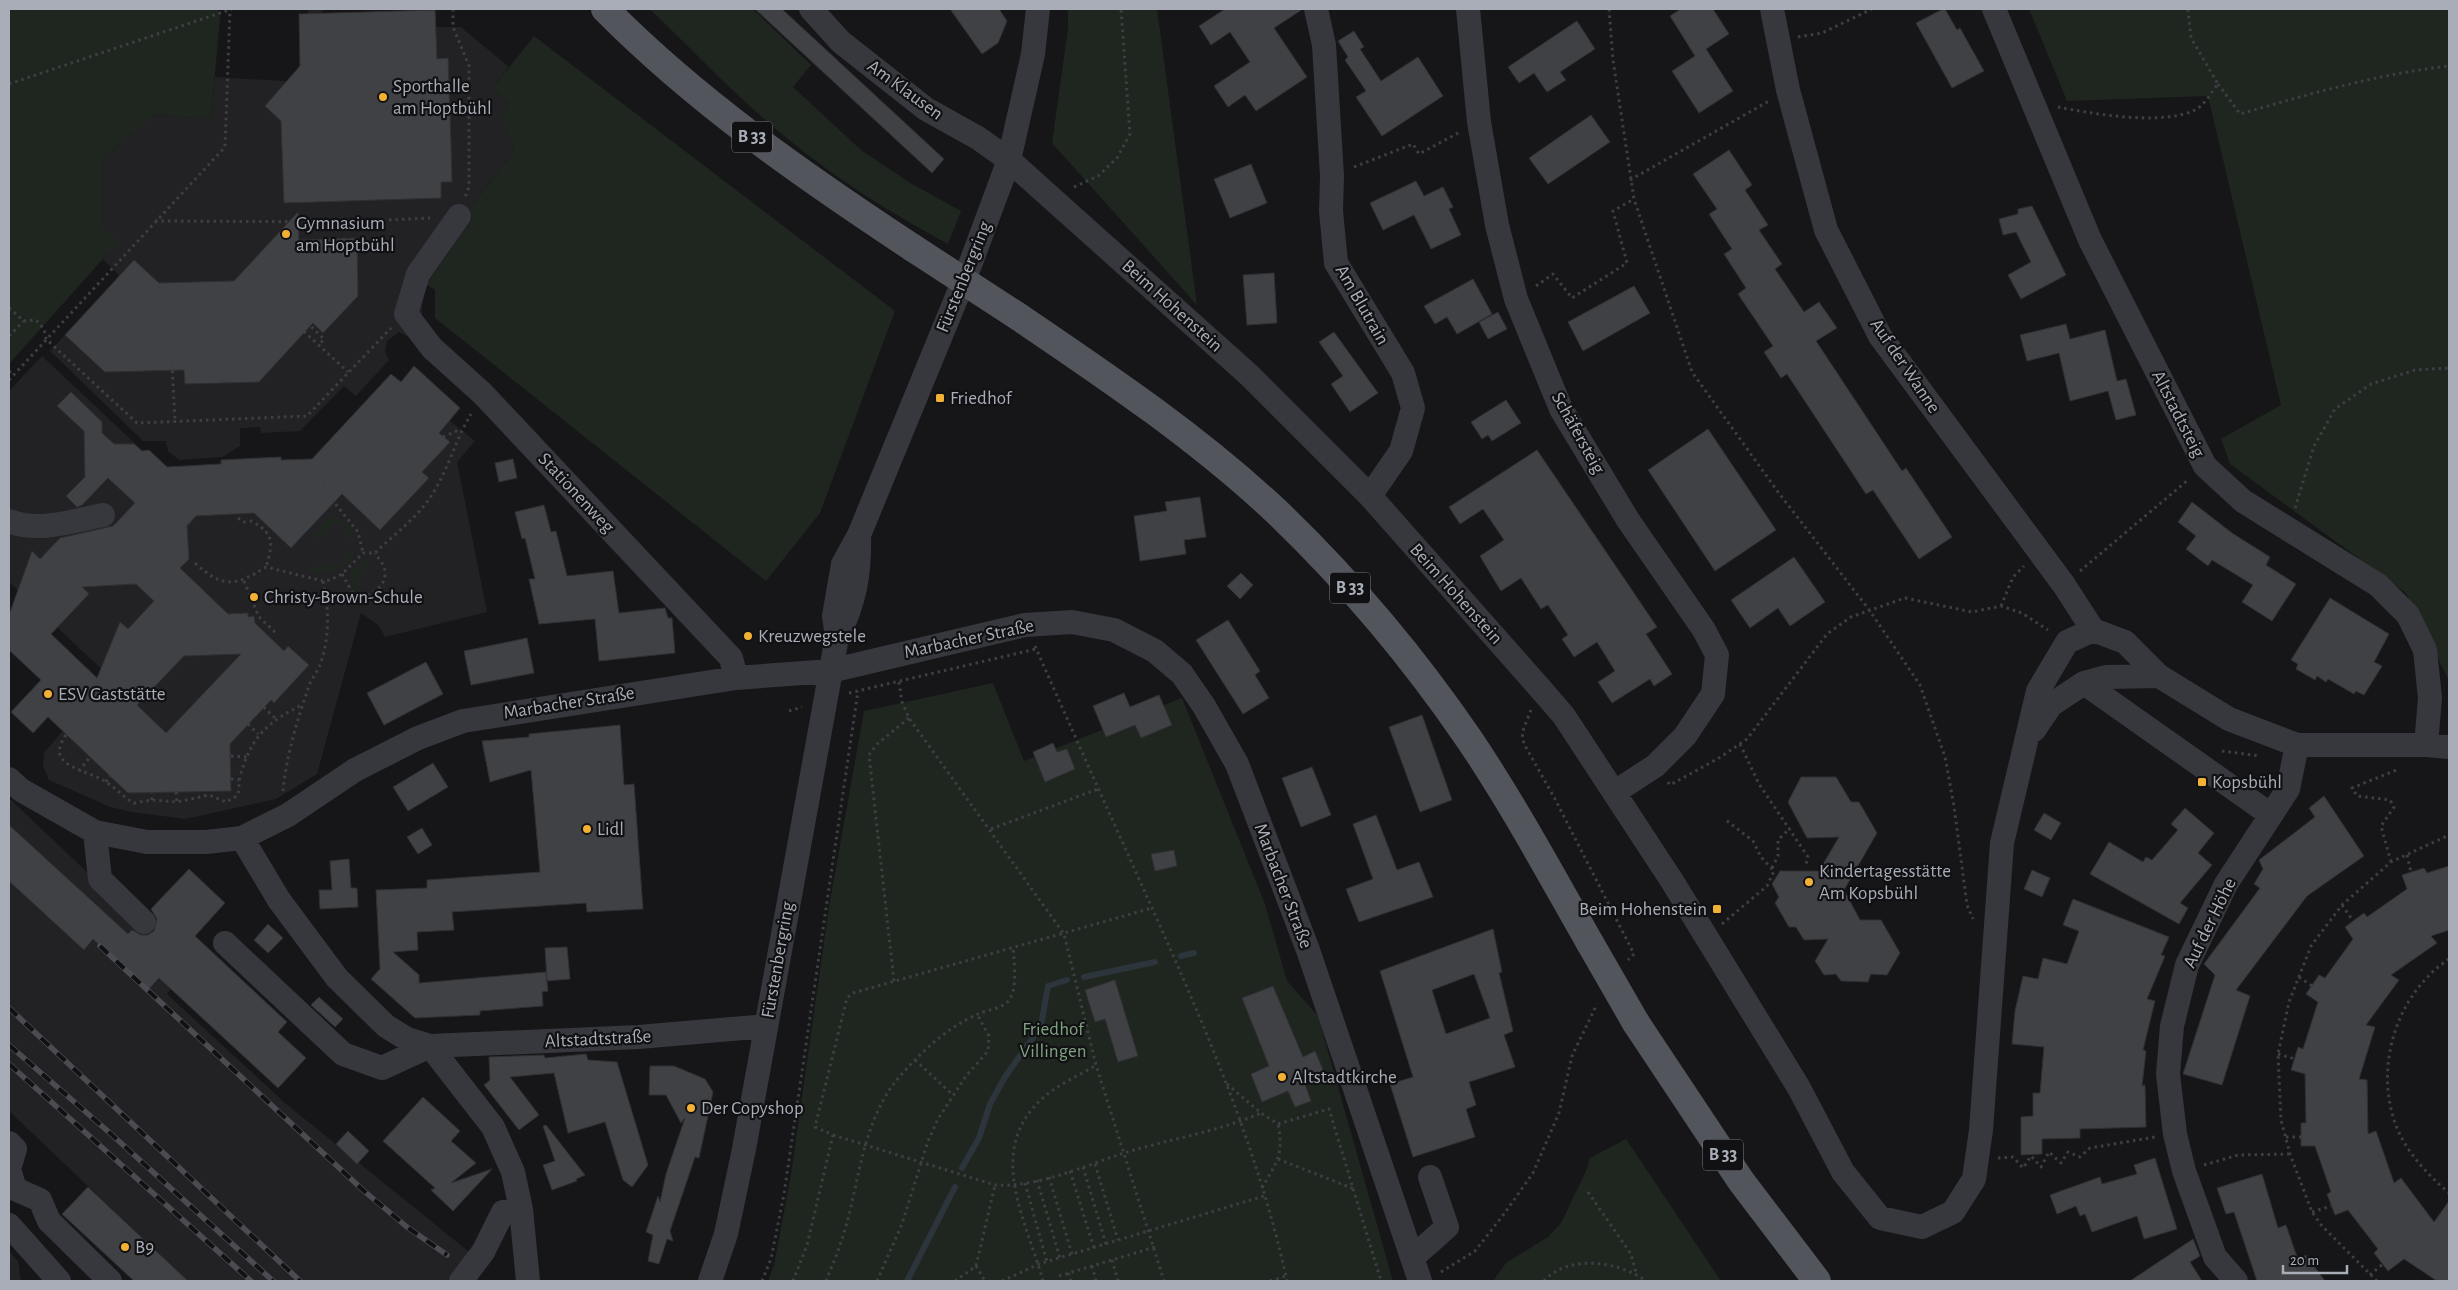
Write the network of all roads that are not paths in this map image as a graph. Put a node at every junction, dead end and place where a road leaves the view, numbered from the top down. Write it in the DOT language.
graph roads {
  1 [pos="605,9"];
  2 [pos="811,9"];
  3 [pos="1038,9"];
  4 [pos="1316,9"];
  5 [pos="1468,9"];
  6 [pos="1772,9"];
  7 [pos="1994,9"];
  8 [pos="1009,160"];
  9 [pos="459,216"];
  10 [pos="1370,496"];
  11 [pos="103,515"];
  12 [pos="9,521"];
  13 [pos="2093,630"];
  14 [pos="830,671"];
  15 [pos="2160,676"];
  16 [pos="736,678"];
  17 [pos="2084,683"];
  18 [pos="2026,743"];
  19 [pos="2297,745"];
  20 [pos="2426,745"];
  21 [pos="2449,748"];
  22 [pos="9,779"];
  23 [pos="1615,792"];
  24 [pos="2271,815"];
  25 [pos="95,832"];
  26 [pos="242,838"];
  27 [pos="144,922"];
  28 [pos="225,943"];
  29 [pos="766,1026"];
  30 [pos="430,1046"];
  31 [pos="9,1143"];
  32 [pos="1430,1177"];
  33 [pos="12,1192"];
  34 [pos="521,1209"];
  35 [pos="11,1232"];
  36 [pos="1412,1258"];
  37 [pos="1426,1279"];
  38 [pos="59,1281"];
  39 [pos="110,1281"];
  40 [pos="461,1281"];
  41 [pos="528,1281"];
  42 [pos="710,1281"];
  43 [pos="1817,1281"];
  44 [pos="2236,1281"];
  1 -- 43 [label="main road, B 33, bridge"];
  2 -- 8 [label="street, Am Klausen"];
  3 -- 8 [label="street, Fürstenbergring"];
  4 -- 10 [label="street, Am Blutrain"];
  5 -- 23 [label="street, Schäfersteig"];
  6 -- 13 [label="street, Auf der Wanne"];
  7 -- 20 [label="street, Altstadtsteig"];
  8 -- 10 [label="street, Beim Hohenstein"];
  8 -- 14 [label="street, Fürstenbergring"];
  9 -- 16 [label="street, Stationenweg"];
  10 -- 23 [label="street, Beim Hohenstein"];
  11 -- 12 [label="street"];
  13 -- 15 [label="street"];
  13 -- 18 [label="street, Beim Hohenstein"];
  14 -- 16 [label="street, Marbacher Straße"];
  14 -- 29 [label="street, Fürstenbergring"];
  14 -- 36 [label="street, Marbacher Straße"];
  15 -- 17 [label="street"];
  15 -- 19 [label="street"];
  16 -- 26 [label="street, Marbacher Straße"];
  17 -- 18 [label="street, Beim Hohenstein"];
  17 -- 24 [label="street"];
  18 -- 23 [label="street, Beim Hohenstein"];
  19 -- 20 [label="street"];
  19 -- 24 [label="street, Auf der Höhe"];
  20 -- 21 [label="street"];
  22 -- 25 [label="street, Marbacher Straße"];
  24 -- 44 [label="street, Auf der Höhe"];
  25 -- 26 [label="street, Marbacher Straße"];
  25 -- 27 [label="street"];
  26 -- 30 [label="street, Altstadtstraße"];
  28 -- 30 [label="street"];
  29 -- 30 [label="street, Altstadtstraße"];
  29 -- 42 [label="street, Fürstenbergring"];
  30 -- 34 [label="street"];
  31 -- 33 [label="street"];
  32 -- 36 [label="street"];
  33 -- 39 [label="street"];
  34 -- 40 [label="street"];
  34 -- 41 [label="street"];
  35 -- 38 [label="street"];
  36 -- 37 [label="street, Marbacher Straße"];
}
